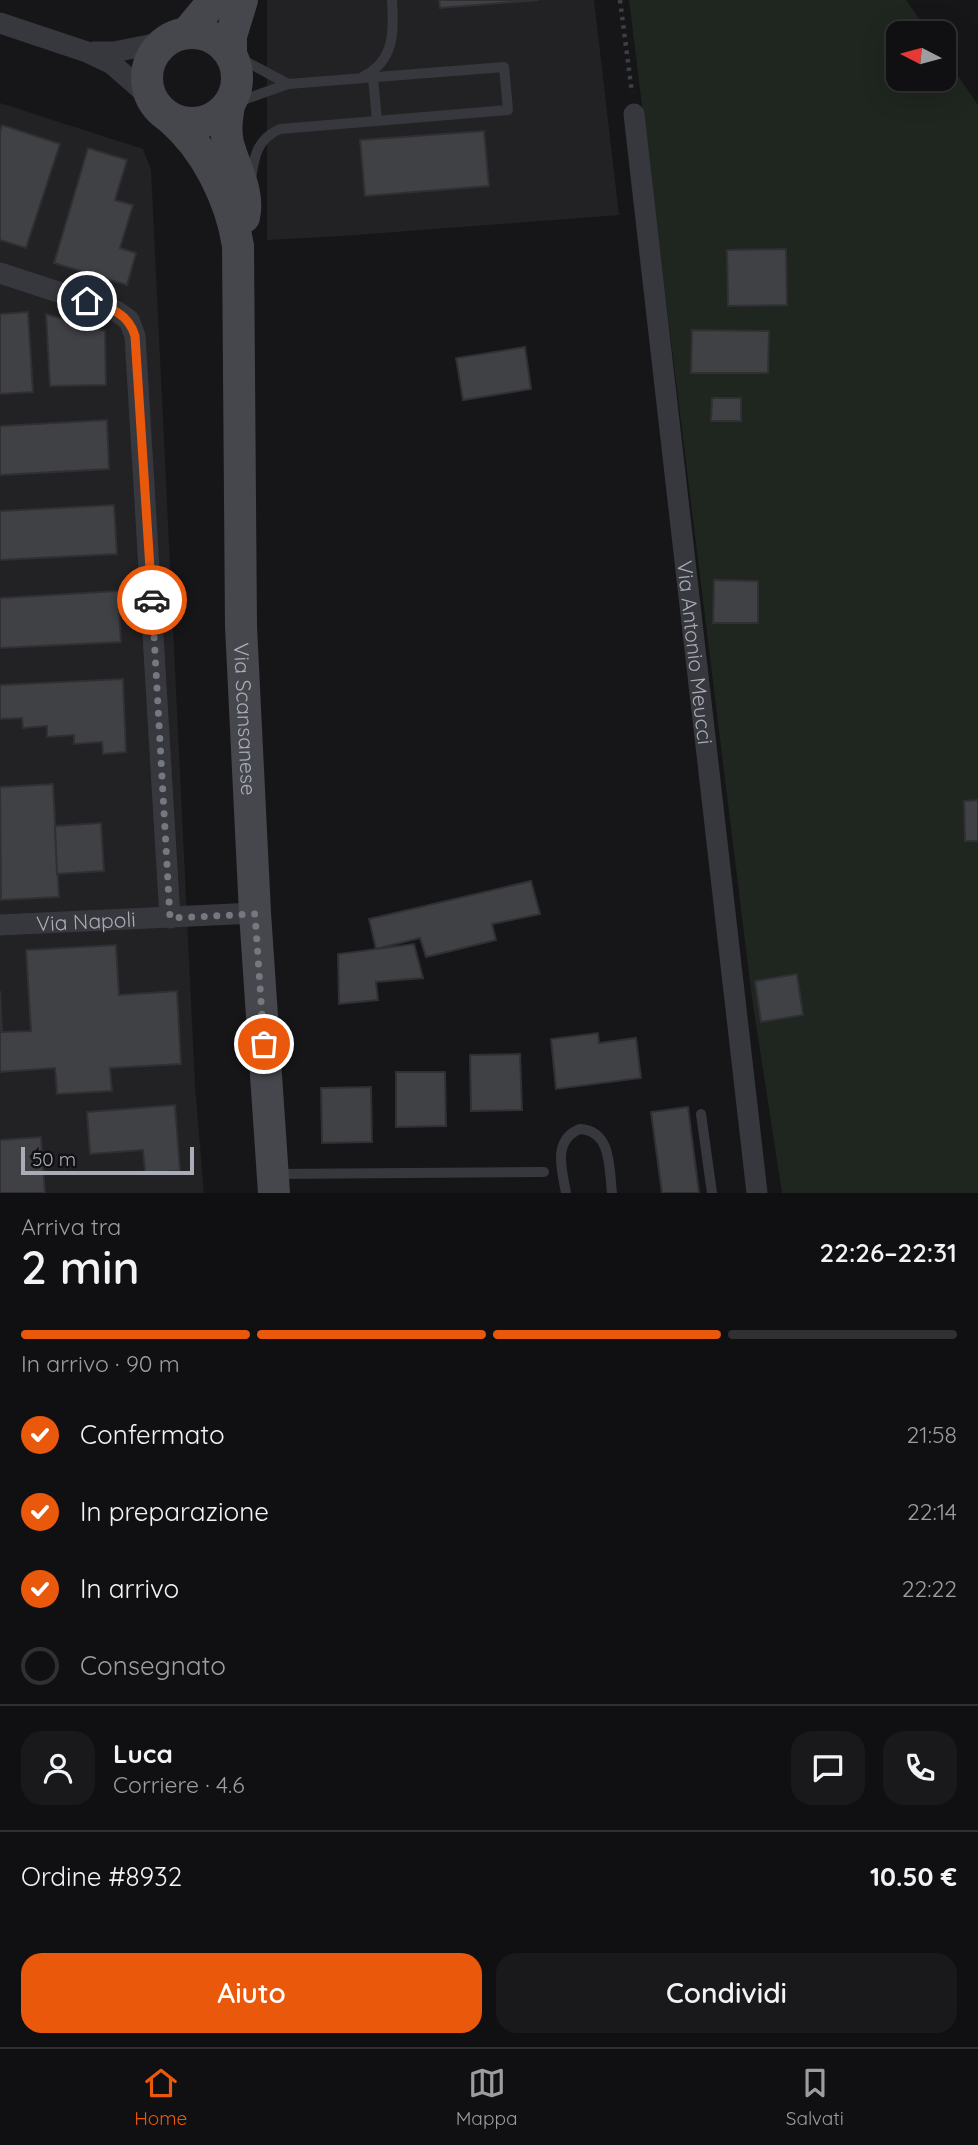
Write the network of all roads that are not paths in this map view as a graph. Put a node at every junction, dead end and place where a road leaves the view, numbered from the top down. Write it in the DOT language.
graph roads {
  1 [pos="214,0"];
  2 [pos="242,0"];
  3 [pos="392,0"];
  4 [pos="0,23"];
  5 [pos="175,37"];
  6 [pos="87,52"];
  7 [pos="231,54"];
  8 [pos="373,78"];
  9 [pos="355,79"];
  10 [pos="288,84"];
  11 [pos="229,105"];
  12 [pos="161,108"];
  13 [pos="634,114"];
  14 [pos="376,120"];
  15 [pos="246,210"];
  16 [pos="238,246"];
  17 [pos="0,273"];
  18 [pos="255,914"];
  19 [pos="170,918"];
  20 [pos="0,925"];
  21 [pos="701,1114"];
  22 [pos="544,1172"];
  23 [pos="273,1184"];
  24 [pos="566,1193"];
  25 [pos="612,1193"];
  26 [pos="712,1193"];
  27 [pos="757,1193"];
  1 -- 5 [label="main road"];
  2 -- 7 [label="main road, Via Scansanese"];
  3 -- 9 [label="lane"];
  4 -- 6 [label="street"];
  5 -- 6 [label="street"];
  5 -- 7 [label="main road"];
  5 -- 12 [label="main road"];
  6 -- 12 [label="street"];
  7 -- 10 [label="lane"];
  7 -- 11 [label="main road, Via Scansanese"];
  8 -- 9 [label="lane"];
  8 -- 14 [label="lane"];
  8 -- 14 [label="lane"];
  9 -- 10 [label="lane"];
  10 -- 11 [label="lane"];
  11 -- 12 [label="main road"];
  11 -- 15 [label="main road, Via Scansanese"];
  12 -- 16 [label="main road, Via Scansanese"];
  13 -- 27 [label="street, Via Antonio Meucci"];
  14 -- 15 [label="lane"];
  15 -- 16 [label="main road, Via Scansanese"];
  16 -- 18 [label="main road, Via Scansanese"];
  17 -- 19 [label="street"];
  18 -- 19 [label="street, Via Napoli"];
  18 -- 23 [label="main road, Via Scansanese"];
  19 -- 20 [label="street, Via Napoli"];
  21 -- 26 [label="lane"];
  22 -- 23 [label="lane"];
  24 -- 25 [label="lane"];
}
